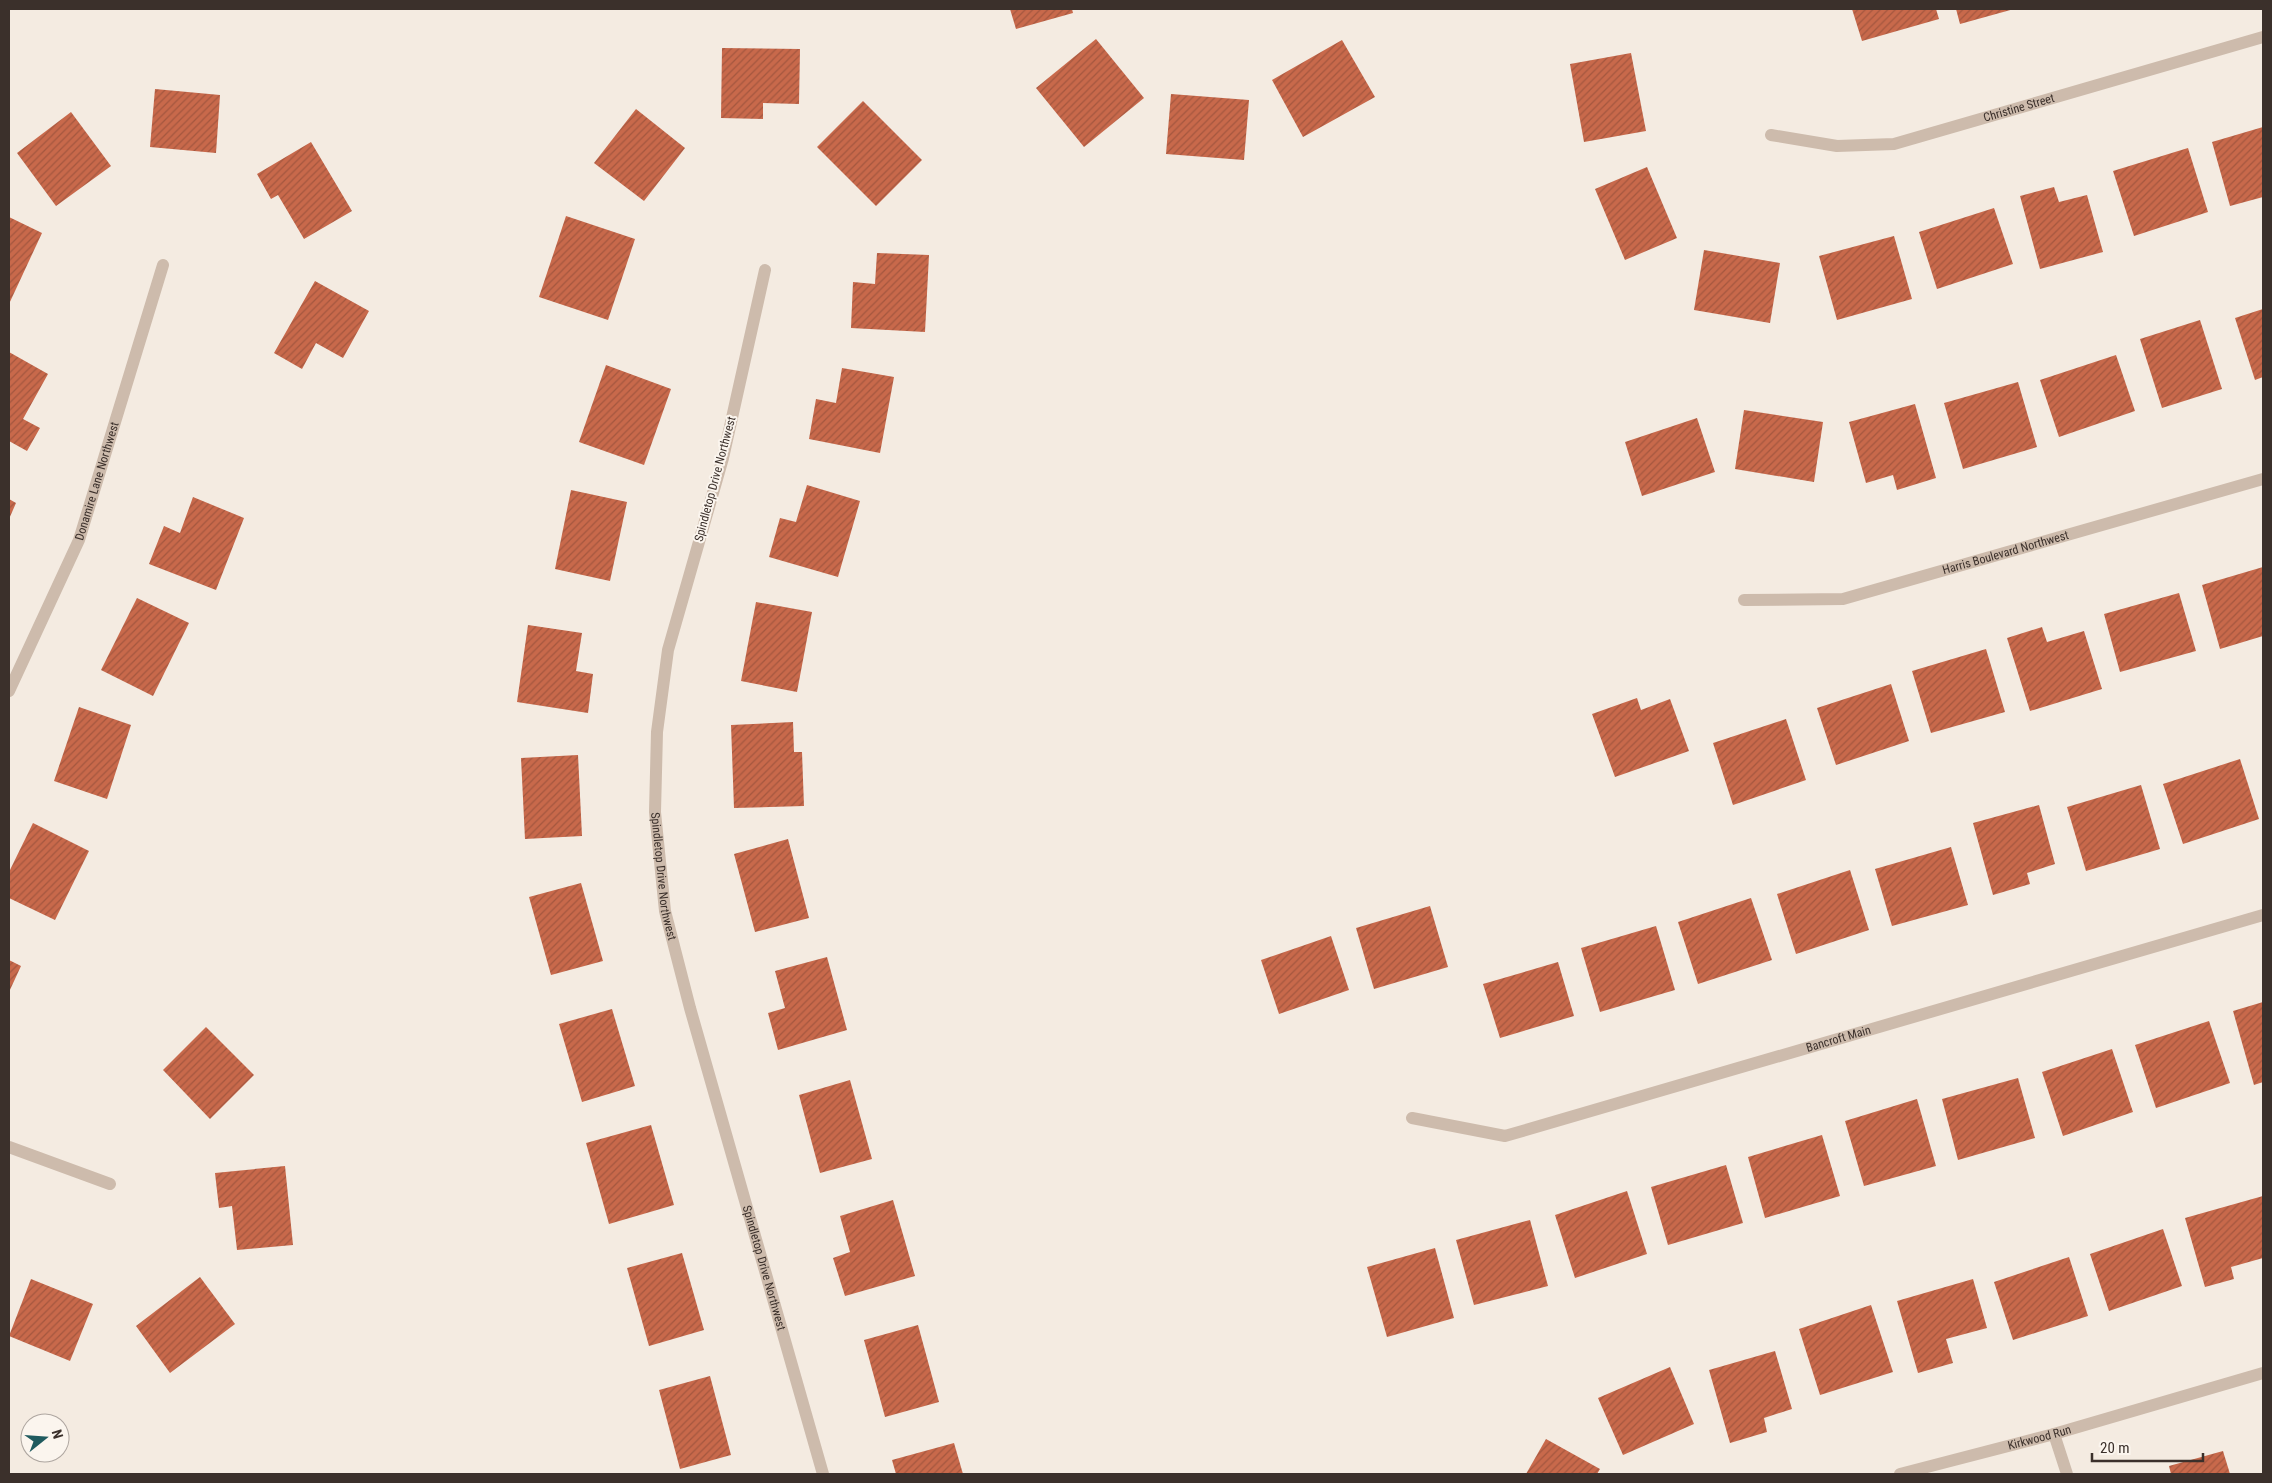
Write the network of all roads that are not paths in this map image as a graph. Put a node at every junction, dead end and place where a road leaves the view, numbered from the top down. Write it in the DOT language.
graph roads {
  1 [pos="2263,37"];
  2 [pos="1771,135"];
  3 [pos="163,265"];
  4 [pos="765,270"];
  5 [pos="2263,478"];
  6 [pos="1744,600"];
  7 [pos="9,691"];
  8 [pos="2263,915"];
  9 [pos="1412,1118"];
  10 [pos="9,1147"];
  11 [pos="110,1184"];
  12 [pos="2263,1373"];
  13 [pos="2054,1434"];
  14 [pos="823,1474"];
  15 [pos="1900,1474"];
  16 [pos="2067,1474"];
  1 -- 2 [label="street, Christine Street"];
  3 -- 7 [label="street, Donamire Lane Northwest"];
  4 -- 14 [label="street, Spindletop Drive Northwest"];
  5 -- 6 [label="street, Harris Boulevard Northwest"];
  8 -- 9 [label="street, Bancroft Main"];
  10 -- 11 [label="street"];
  12 -- 13 [label="street, Kirkwood Run"];
  13 -- 15 [label="street, Kirkwood Run"];
  13 -- 16 [label="street"];
}
